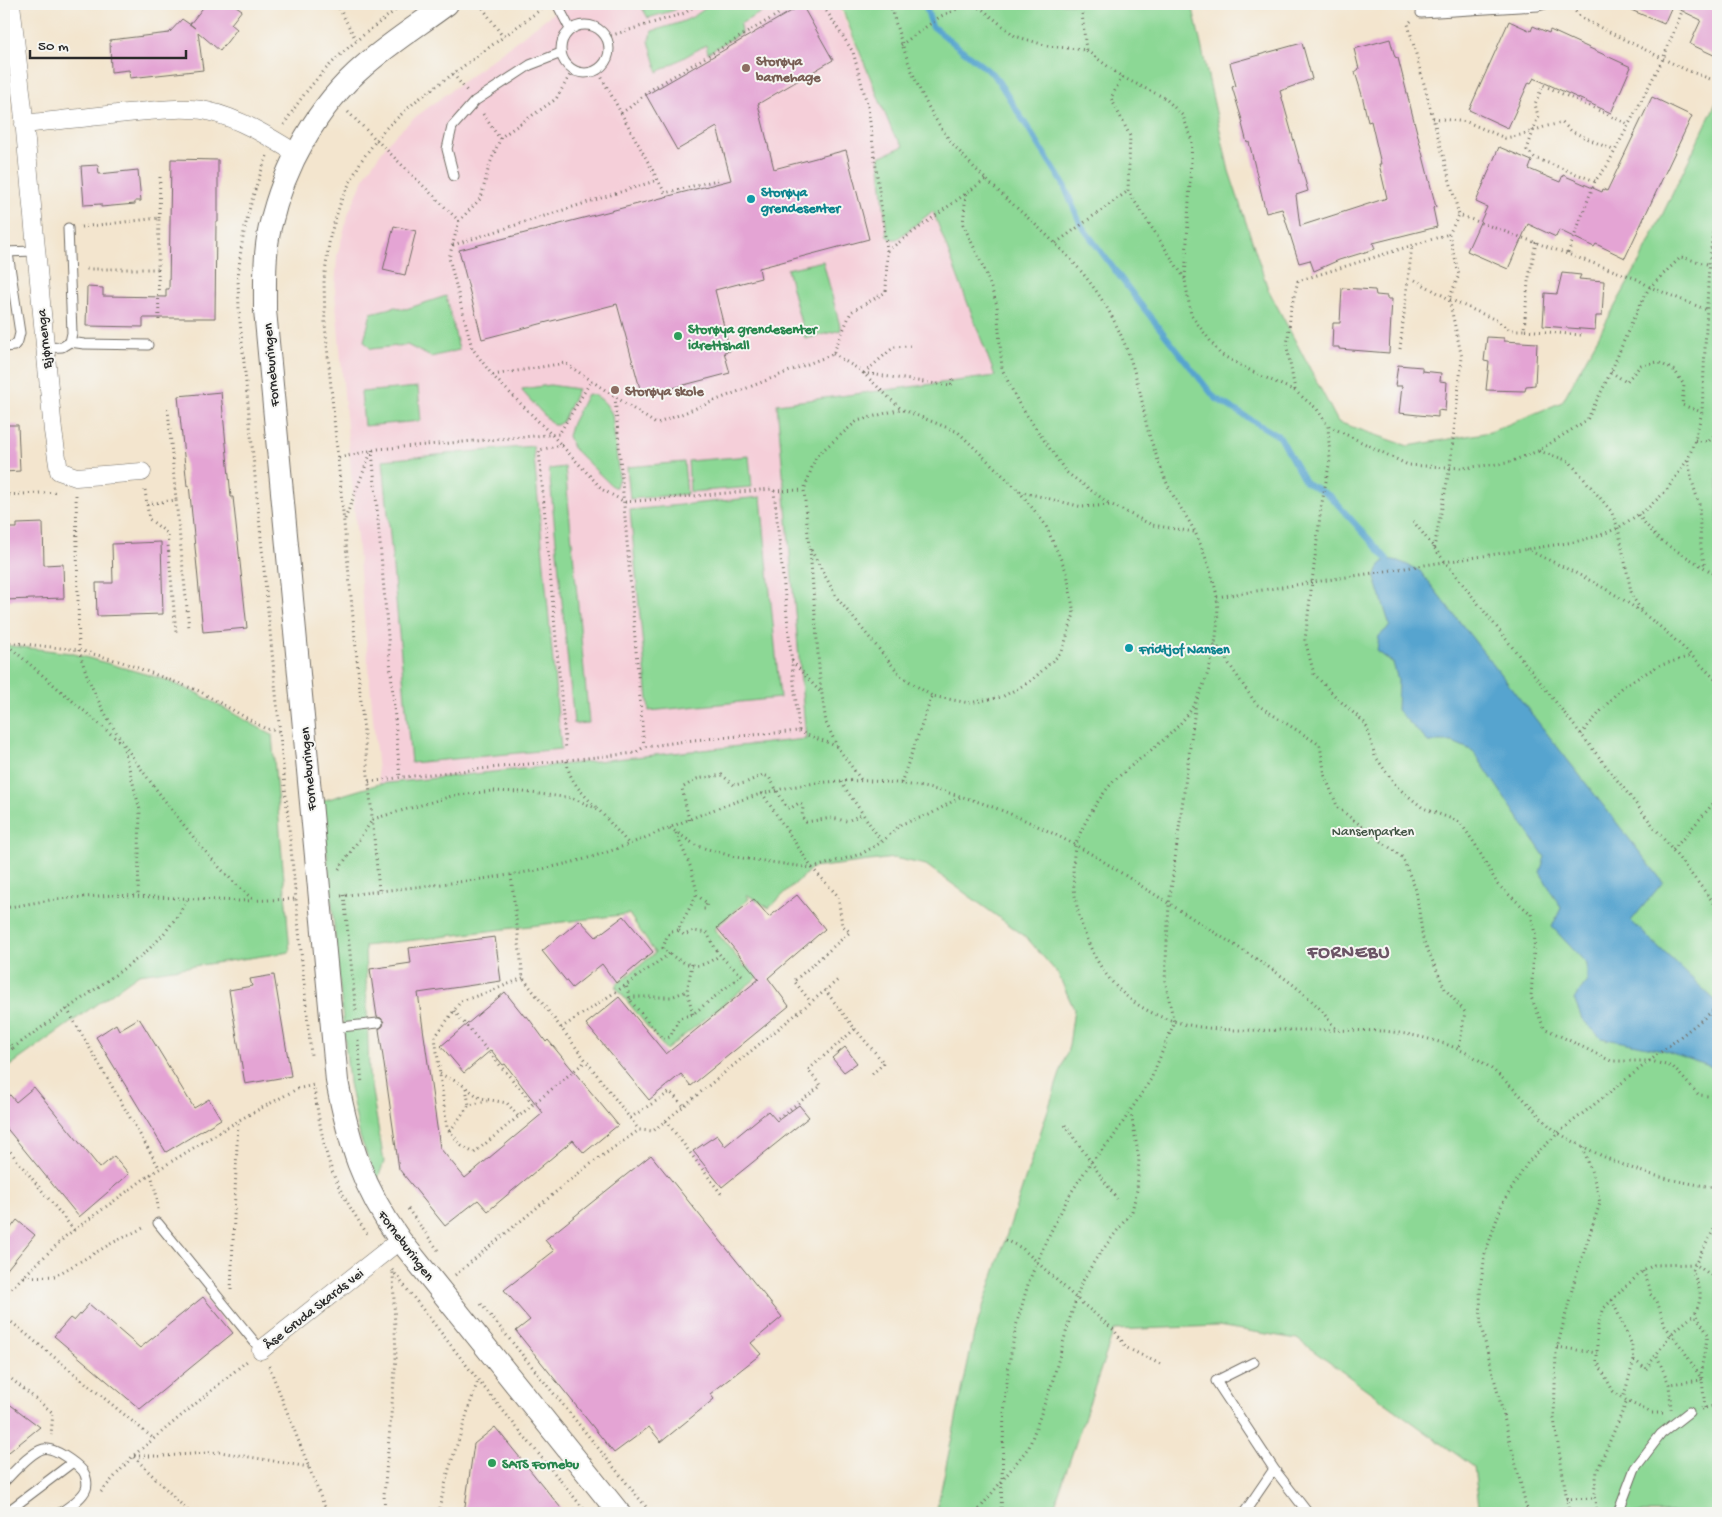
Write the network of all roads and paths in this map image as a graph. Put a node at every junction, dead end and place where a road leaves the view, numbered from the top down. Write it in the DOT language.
graph roads {
  1 [pos="11,4"];
  2 [pos="337,4"];
  3 [pos="447,4"];
  4 [pos="480,4"];
  5 [pos="548,4"];
  6 [pos="557,4"];
  7 [pos="697,4"];
  8 [pos="789,4"];
  9 [pos="822,4"];
  10 [pos="890,4"];
  11 [pos="1081,4"];
  12 [pos="1545,4"];
  13 [pos="1569,4"];
  14 [pos="1685,4"];
  15 [pos="1421,13"];
  16 [pos="570,29"];
  17 [pos="503,36"];
  18 [pos="606,37"];
  19 [pos="356,40"];
  20 [pos="901,45"];
  21 [pos="1086,50"];
  22 [pos="561,53"];
  23 [pos="1663,59"];
  24 [pos="596,69"];
  25 [pos="573,70"];
  26 [pos="1122,77"];
  27 [pos="1718,82"];
  28 [pos="621,113"];
  29 [pos="1433,118"];
  30 [pos="24,124"];
  31 [pos="1628,124"];
  32 [pos="1535,130"];
  33 [pos="376,140"];
  34 [pos="1615,151"];
  35 [pos="297,154"];
  36 [pos="454,176"];
  37 [pos="160,177"];
  38 [pos="721,179"];
  39 [pos="986,179"];
  40 [pos="658,180"];
  41 [pos="1595,181"];
  42 [pos="1128,191"];
  43 [pos="966,194"];
  44 [pos="1718,194"];
  45 [pos="1460,215"];
  46 [pos="159,218"];
  47 [pos="459,220"];
  48 [pos="68,228"];
  49 [pos="1449,234"];
  50 [pos="1536,242"];
  51 [pos="1056,243"];
  52 [pos="452,245"];
  53 [pos="1412,245"];
  54 [pos="35,251"];
  55 [pos="887,251"];
  56 [pos="6,253"];
  57 [pos="1568,253"];
  58 [pos="1709,264"];
  59 [pos="1718,267"];
  60 [pos="70,269"];
  61 [pos="158,269"];
  62 [pos="1185,280"];
  63 [pos="1415,280"];
  64 [pos="1650,287"];
  65 [pos="1449,299"];
  66 [pos="1707,310"];
  67 [pos="159,322"];
  68 [pos="1524,330"];
  69 [pos="1581,335"];
  70 [pos="70,342"];
  71 [pos="148,345"];
  72 [pos="910,346"];
  73 [pos="4,347"];
  74 [pos="44,348"];
  75 [pos="1400,350"];
  76 [pos="833,354"];
  77 [pos="1611,372"];
  78 [pos="863,374"];
  79 [pos="492,375"];
  80 [pos="954,376"];
  81 [pos="591,381"];
  82 [pos="1295,391"];
  83 [pos="615,397"];
  84 [pos="168,409"];
  85 [pos="901,409"];
  86 [pos="1702,412"];
  87 [pos="1328,426"];
  88 [pos="1718,430"];
  89 [pos="552,435"];
  90 [pos="1695,440"];
  91 [pos="562,445"];
  92 [pos="372,450"];
  93 [pos="1538,451"];
  94 [pos="339,458"];
  95 [pos="1688,460"];
  96 [pos="1450,467"];
  97 [pos="59,471"];
  98 [pos="142,472"];
  99 [pos="76,477"];
  100 [pos="804,490"];
  101 [pos="1019,491"];
  102 [pos="774,492"];
  103 [pos="4,495"];
  104 [pos="176,500"];
  105 [pos="625,502"];
  106 [pos="147,504"];
  107 [pos="1112,506"];
  108 [pos="1638,515"];
  109 [pos="345,519"];
  110 [pos="1413,522"];
  111 [pos="1618,528"];
  112 [pos="1194,532"];
  113 [pos="810,546"];
  114 [pos="1434,548"];
  115 [pos="1525,549"];
  116 [pos="1444,562"];
  117 [pos="1705,568"];
  118 [pos="1718,576"];
  119 [pos="1312,581"];
  120 [pos="1217,597"];
  121 [pos="1642,613"];
  122 [pos="190,628"];
  123 [pos="176,632"];
  124 [pos="4,642"];
  125 [pos="1214,643"];
  126 [pos="79,650"];
  127 [pos="1692,656"];
  128 [pos="792,661"];
  129 [pos="1718,682"];
  130 [pos="822,694"];
  131 [pos="932,696"];
  132 [pos="1196,700"];
  133 [pos="279,731"];
  134 [pos="799,731"];
  135 [pos="1581,734"];
  136 [pos="122,743"];
  137 [pos="644,747"];
  138 [pos="838,748"];
  139 [pos="566,750"];
  140 [pos="567,760"];
  141 [pos="400,777"];
  142 [pos="841,781"];
  143 [pos="862,781"];
  144 [pos="369,782"];
  145 [pos="902,783"];
  146 [pos="776,790"];
  147 [pos="762,793"];
  148 [pos="963,796"];
  149 [pos="1718,798"];
  150 [pos="598,809"];
  151 [pos="863,814"];
  152 [pos="373,819"];
  153 [pos="689,820"];
  154 [pos="669,828"];
  155 [pos="676,832"];
  156 [pos="882,842"];
  157 [pos="629,844"];
  158 [pos="1076,845"];
  159 [pos="1673,850"];
  160 [pos="812,868"];
  161 [pos="511,875"];
  162 [pos="379,890"];
  163 [pos="697,894"];
  164 [pos="344,895"];
  165 [pos="138,897"];
  166 [pos="319,898"];
  167 [pos="187,900"];
  168 [pos="254,900"];
  169 [pos="1169,904"];
  170 [pos="4,908"];
  171 [pos="1718,908"];
  172 [pos="701,909"];
  173 [pos="678,930"];
  174 [pos="669,954"];
  175 [pos="719,956"];
  176 [pos="692,964"];
  177 [pos="523,978"];
  178 [pos="838,980"];
  179 [pos="626,985"];
  180 [pos="825,990"];
  181 [pos="687,991"];
  182 [pos="630,999"];
  183 [pos="811,1002"];
  184 [pos="1718,1007"];
  185 [pos="67,1009"];
  186 [pos="454,1011"];
  187 [pos="693,1014"];
  188 [pos="378,1023"];
  189 [pos="1174,1023"];
  190 [pos="357,1026"];
  191 [pos="332,1028"];
  192 [pos="561,1028"];
  193 [pos="855,1030"];
  194 [pos="1336,1030"];
  195 [pos="4,1037"];
  196 [pos="13,1048"];
  197 [pos="1459,1049"];
  198 [pos="4,1055"];
  199 [pos="586,1060"];
  200 [pos="1651,1061"];
  201 [pos="440,1074"];
  202 [pos="870,1076"];
  203 [pos="314,1085"];
  204 [pos="466,1088"];
  205 [pos="363,1093"];
  206 [pos="1718,1097"];
  207 [pos="490,1100"];
  208 [pos="533,1104"];
  209 [pos="469,1105"];
  210 [pos="684,1106"];
  211 [pos="1130,1113"];
  212 [pos="518,1117"];
  213 [pos="630,1118"];
  214 [pos="778,1118"];
  215 [pos="238,1121"];
  216 [pos="666,1121"];
  217 [pos="1065,1125"];
  218 [pos="639,1130"];
  219 [pos="450,1132"];
  220 [pos="1558,1133"];
  221 [pos="4,1144"];
  222 [pos="1583,1146"];
  223 [pos="1092,1162"];
  224 [pos="160,1169"];
  225 [pos="151,1174"];
  226 [pos="1718,1188"];
  227 [pos="722,1195"];
  228 [pos="1117,1198"];
  229 [pos="403,1203"];
  230 [pos="1718,1222"];
  231 [pos="158,1223"];
  232 [pos="74,1230"];
  233 [pos="400,1240"];
  234 [pos="1005,1240"];
  235 [pos="442,1254"];
  236 [pos="1037,1262"];
  237 [pos="1694,1264"];
  238 [pos="452,1267"];
  239 [pos="393,1270"];
  240 [pos="1643,1271"];
  241 [pos="457,1273"];
  242 [pos="23,1277"];
  243 [pos="463,1280"];
  244 [pos="1718,1280"];
  245 [pos="440,1290"];
  246 [pos="4,1295"];
  247 [pos="1076,1298"];
  248 [pos="1612,1300"];
  249 [pos="480,1302"];
  250 [pos="231,1313"];
  251 [pos="1695,1314"];
  252 [pos="4,1316"];
  253 [pos="1671,1334"];
  254 [pos="1557,1347"];
  255 [pos="261,1350"];
  256 [pos="1597,1353"];
  257 [pos="1656,1355"];
  258 [pos="1634,1360"];
  259 [pos="1254,1362"];
  260 [pos="1160,1364"];
  261 [pos="4,1372"];
  262 [pos="478,1380"];
  263 [pos="1702,1380"];
  264 [pos="1669,1384"];
  265 [pos="1625,1400"];
  266 [pos="1705,1408"];
  267 [pos="1689,1412"];
  268 [pos="154,1439"];
  269 [pos="49,1449"];
  270 [pos="133,1456"];
  271 [pos="73,1462"];
  272 [pos="309,1468"];
  273 [pos="1274,1469"];
  274 [pos="1003,1480"];
  275 [pos="4,1482"];
  276 [pos="98,1496"];
  277 [pos="1594,1498"];
  278 [pos="1566,1500"];
  279 [pos="6,1511"];
  280 [pos="60,1513"];
  281 [pos="190,1513"];
  282 [pos="327,1513"];
  283 [pos="385,1513"];
  284 [pos="438,1513"];
  285 [pos="619,1513"];
  286 [pos="650,1513"];
  287 [pos="976,1513"];
  288 [pos="1001,1513"];
  289 [pos="1244,1513"];
  290 [pos="1308,1513"];
  291 [pos="1528,1513"];
  292 [pos="1569,1513"];
  293 [pos="1597,1513"];
  294 [pos="1618,1513"];
  1 -- 30 [label="street, Bjørnenga"];
  2 -- 19 [label="path"];
  3 -- 35 [label="street, Forneburingen"];
  4 -- 17 [label="path"];
  5 -- 17 [label="path"];
  6 -- 16 [label="lane"];
  7 -- 18 [label="path"];
  8 -- 28 [label="path"];
  9 -- 55 [label="path"];
  10 -- 20 [label="path"];
  11 -- 21 [label="path"];
  12 -- 15 [label="lane"];
  13 -- 23 [label="path"];
  14 -- 23 [label="path"];
  15 -- 29 [label="path"];
  16 -- 18 [label="lane"];
  16 -- 22 [label="lane"];
  17 -- 33 [label="path"];
  18 -- 24 [label="lane"];
  20 -- 21 [label="path"];
  20 -- 39 [label="path"];
  21 -- 26 [label="path"];
  22 -- 25 [label="lane"];
  22 -- 36 [label="lane"];
  23 -- 27 [label="path"];
  23 -- 31 [label="path"];
  24 -- 25 [label="lane"];
  24 -- 28 [label="path"];
  25 -- 47 [label="path"];
  26 -- 42 [label="path"];
  26 -- 62 [label="path"];
  28 -- 40 [label="path"];
  29 -- 32 [label="path"];
  29 -- 45 [label="path"];
  30 -- 35 [label="street"];
  30 -- 54 [label="street, Bjørnenga"];
  31 -- 32 [label="path"];
  31 -- 34 [label="path"];
  32 -- 34 [label="path"];
  32 -- 41 [label="path"];
  33 -- 47 [label="path"];
  33 -- 94 [label="path"];
  34 -- 41 [label="path"];
  35 -- 166 [label="street, Forneburingen"];
  37 -- 46 [label="path"];
  38 -- 40 [label="path"];
  39 -- 43 [label="path"];
  39 -- 51 [label="path"];
  40 -- 52 [label="path"];
  41 -- 57 [label="path"];
  42 -- 51 [label="path"];
  42 -- 62 [label="path"];
  43 -- 55 [label="path"];
  43 -- 107 [label="path"];
  44 -- 58 [label="path"];
  45 -- 49 [label="path"];
  45 -- 50 [label="path"];
  46 -- 48 [label="path"];
  46 -- 61 [label="path"];
  47 -- 52 [label="path"];
  48 -- 60 [label="lane"];
  49 -- 53 [label="path"];
  49 -- 65 [label="path"];
  50 -- 57 [label="path"];
  50 -- 68 [label="path"];
  51 -- 112 [label="path"];
  52 -- 79 [label="path"];
  53 -- 75 [label="path"];
  53 -- 82 [label="path"];
  54 -- 56 [label="lane"];
  54 -- 74 [label="street, Bjørnenga"];
  55 -- 76 [label="path"];
  56 -- 73 [label="lane"];
  57 -- 64 [label="path"];
  58 -- 59 [label="path"];
  58 -- 64 [label="path"];
  58 -- 66 [label="path"];
  60 -- 61 [label="path"];
  60 -- 70 [label="lane"];
  61 -- 67 [label="path"];
  62 -- 82 [label="path"];
  63 -- 65 [label="path"];
  64 -- 66 [label="path"];
  64 -- 77 [label="path"];
  65 -- 68 [label="path"];
  65 -- 96 [label="path"];
  66 -- 86 [label="path"];
  68 -- 69 [label="path"];
  70 -- 71 [label="lane"];
  70 -- 74 [label="lane"];
  72 -- 78 [label="path"];
  74 -- 97 [label="street, Bjørnenga"];
  76 -- 78 [label="path"];
  76 -- 83 [label="path"];
  77 -- 86 [label="path"];
  77 -- 93 [label="path"];
  78 -- 80 [label="path"];
  78 -- 85 [label="path"];
  79 -- 81 [label="path"];
  79 -- 89 [label="path"];
  81 -- 83 [label="path"];
  81 -- 89 [label="path"];
  82 -- 87 [label="path"];
  83 -- 105 [label="path"];
  84 -- 104 [label="path"];
  85 -- 100 [label="path"];
  85 -- 101 [label="path"];
  86 -- 90 [label="path"];
  87 -- 96 [label="path"];
  87 -- 119 [label="path"];
  88 -- 90 [label="path"];
  89 -- 91 [label="path"];
  89 -- 92 [label="path"];
  90 -- 95 [label="path"];
  91 -- 105 [label="path"];
  91 -- 139 [label="path"];
  92 -- 94 [label="path"];
  92 -- 109 [label="path"];
  92 -- 141 [label="path"];
  93 -- 96 [label="path"];
  93 -- 111 [label="path"];
  94 -- 109 [label="path"];
  95 -- 108 [label="path"];
  95 -- 117 [label="path"];
  96 -- 114 [label="path"];
  97 -- 99 [label="street"];
  97 -- 103 [label="path"];
  98 -- 99 [label="street"];
  98 -- 106 [label="path"];
  99 -- 126 [label="path"];
  100 -- 102 [label="path"];
  100 -- 113 [label="path"];
  101 -- 107 [label="path"];
  101 -- 131 [label="path"];
  102 -- 105 [label="path"];
  102 -- 128 [label="path"];
  104 -- 106 [label="path"];
  104 -- 122 [label="path"];
  105 -- 137 [label="path"];
  106 -- 123 [label="path"];
  107 -- 112 [label="path"];
  108 -- 111 [label="path"];
  108 -- 117 [label="path"];
  109 -- 144 [label="path"];
  110 -- 114 [label="path"];
  111 -- 115 [label="path"];
  111 -- 121 [label="path"];
  112 -- 120 [label="path"];
  113 -- 130 [label="path"];
  113 -- 131 [label="path"];
  114 -- 116 [label="path"];
  115 -- 116 [label="path"];
  115 -- 121 [label="path"];
  116 -- 119 [label="path"];
  116 -- 135 [label="path"];
  117 -- 118 [label="path"];
  119 -- 120 [label="path"];
  119 -- 200 [label="path"];
  120 -- 125 [label="path"];
  121 -- 127 [label="path"];
  124 -- 126 [label="path"];
  124 -- 136 [label="path"];
  125 -- 132 [label="path"];
  125 -- 197 [label="path"];
  126 -- 133 [label="path"];
  126 -- 136 [label="path"];
  127 -- 129 [label="path"];
  127 -- 135 [label="path"];
  128 -- 130 [label="path"];
  128 -- 134 [label="path"];
  130 -- 138 [label="path"];
  131 -- 145 [label="path"];
  132 -- 158 [label="path"];
  132 -- 169 [label="path"];
  134 -- 137 [label="path"];
  134 -- 138 [label="path"];
  135 -- 159 [label="path"];
  136 -- 165 [label="path"];
  136 -- 168 [label="path"];
  137 -- 140 [label="path"];
  138 -- 143 [label="path"];
  140 -- 141 [label="path"];
  140 -- 150 [label="path"];
  141 -- 144 [label="path"];
  142 -- 143 [label="path"];
  142 -- 146 [label="path"];
  142 -- 151 [label="path"];
  143 -- 145 [label="path"];
  144 -- 152 [label="path"];
  145 -- 148 [label="path"];
  146 -- 147 [label="path"];
  146 -- 151 [label="path"];
  146 -- 153 [label="path"];
  147 -- 153 [label="path"];
  147 -- 160 [label="path"];
  148 -- 156 [label="path"];
  148 -- 158 [label="path"];
  149 -- 159 [label="path"];
  150 -- 152 [label="path"];
  150 -- 157 [label="path"];
  151 -- 156 [label="path"];
  152 -- 162 [label="path"];
  152 -- 166 [label="path"];
  153 -- 154 [label="path"];
  154 -- 155 [label="path"];
  154 -- 157 [label="path"];
  155 -- 160 [label="path"];
  155 -- 163 [label="path"];
  156 -- 160 [label="path"];
  157 -- 161 [label="path"];
  158 -- 169 [label="path"];
  158 -- 189 [label="path"];
  159 -- 171 [label="path"];
  160 -- 183 [label="path"];
  161 -- 162 [label="path"];
  161 -- 177 [label="path"];
  162 -- 164 [label="path"];
  163 -- 172 [label="path"];
  163 -- 173 [label="path"];
  164 -- 166 [label="path"];
  164 -- 190 [label="path"];
  165 -- 167 [label="path"];
  165 -- 170 [label="path"];
  166 -- 168 [label="path"];
  166 -- 191 [label="street, Forneburingen"];
  167 -- 168 [label="path"];
  167 -- 185 [label="path"];
  169 -- 189 [label="path"];
  169 -- 194 [label="path"];
  173 -- 174 [label="path"];
  173 -- 175 [label="path"];
  174 -- 176 [label="path"];
  174 -- 179 [label="path"];
  175 -- 176 [label="path"];
  175 -- 187 [label="path"];
  176 -- 181 [label="path"];
  177 -- 186 [label="path"];
  177 -- 192 [label="path"];
  178 -- 180 [label="path"];
  179 -- 182 [label="path"];
  179 -- 192 [label="path"];
  180 -- 183 [label="path"];
  180 -- 193 [label="path"];
  181 -- 182 [label="path"];
  181 -- 187 [label="path"];
  182 -- 187 [label="path"];
  183 -- 210 [label="path"];
  184 -- 200 [label="path"];
  185 -- 196 [label="path"];
  185 -- 224 [label="path"];
  186 -- 201 [label="path"];
  186 -- 208 [label="path"];
  188 -- 190 [label="lane"];
  189 -- 194 [label="path"];
  189 -- 211 [label="path"];
  190 -- 191 [label="lane"];
  190 -- 205 [label="path"];
  191 -- 233 [label="street, Forneburingen"];
  192 -- 199 [label="path"];
  193 -- 202 [label="path"];
  193 -- 214 [label="path"];
  194 -- 197 [label="path"];
  195 -- 196 [label="path"];
  196 -- 198 [label="path"];
  197 -- 220 [label="path"];
  199 -- 208 [label="path"];
  199 -- 213 [label="path"];
  200 -- 206 [label="path"];
  200 -- 220 [label="path"];
  201 -- 204 [label="path"];
  201 -- 219 [label="path"];
  203 -- 215 [label="path"];
  204 -- 207 [label="path"];
  204 -- 209 [label="path"];
  207 -- 209 [label="path"];
  207 -- 212 [label="path"];
  208 -- 212 [label="path"];
  209 -- 219 [label="path"];
  210 -- 213 [label="path"];
  210 -- 216 [label="path"];
  211 -- 223 [label="path"];
  211 -- 247 [label="path"];
  212 -- 219 [label="path"];
  213 -- 218 [label="path"];
  215 -- 224 [label="path"];
  215 -- 250 [label="path"];
  216 -- 218 [label="path"];
  216 -- 227 [label="path"];
  217 -- 223 [label="path"];
  218 -- 241 [label="path"];
  220 -- 222 [label="path"];
  220 -- 291 [label="path"];
  221 -- 232 [label="path"];
  222 -- 226 [label="path"];
  222 -- 254 [label="path"];
  223 -- 228 [label="path"];
  223 -- 236 [label="path"];
  224 -- 225 [label="path"];
  225 -- 231 [label="path"];
  225 -- 232 [label="path"];
  229 -- 235 [label="path"];
  230 -- 237 [label="path"];
  231 -- 242 [label="path"];
  231 -- 250 [label="lane, Åse Gruda Skards vei"];
  232 -- 242 [label="path"];
  233 -- 245 [label="street, Forneburingen"];
  233 -- 255 [label="street, Åse Gruda Skards vei"];
  234 -- 236 [label="path"];
  236 -- 247 [label="path"];
  236 -- 274 [label="path"];
  237 -- 240 [label="path"];
  237 -- 244 [label="path"];
  237 -- 251 [label="path"];
  238 -- 241 [label="path"];
  239 -- 283 [label="path"];
  240 -- 248 [label="path"];
  240 -- 253 [label="path"];
  241 -- 243 [label="path"];
  241 -- 245 [label="path"];
  242 -- 246 [label="path"];
  245 -- 285 [label="street, Forneburingen"];
  247 -- 260 [label="path"];
  247 -- 274 [label="path"];
  248 -- 256 [label="path"];
  248 -- 258 [label="path"];
  249 -- 286 [label="path"];
  250 -- 255 [label="lane, Åse Gruda Skards vei"];
  251 -- 253 [label="path"];
  251 -- 263 [label="path"];
  252 -- 268 [label="path"];
  253 -- 257 [label="path"];
  253 -- 263 [label="path"];
  254 -- 256 [label="path"];
  254 -- 278 [label="path"];
  255 -- 268 [label="path"];
  255 -- 272 [label="path"];
  256 -- 265 [label="path"];
  257 -- 258 [label="path"];
  257 -- 264 [label="path"];
  258 -- 265 [label="path"];
  259 -- 273 [label="lane"];
  261 -- 269 [label="path"];
  262 -- 284 [label="path"];
  263 -- 264 [label="path"];
  263 -- 266 [label="path"];
  264 -- 265 [label="path"];
  265 -- 277 [label="path"];
  267 -- 294 [label="lane"];
  268 -- 270 [label="path"];
  269 -- 271 [label="lane"];
  269 -- 275 [label="lane"];
  270 -- 272 [label="path"];
  270 -- 276 [label="path"];
  270 -- 281 [label="path"];
  271 -- 279 [label="lane"];
  271 -- 280 [label="lane"];
  272 -- 282 [label="path"];
  273 -- 289 [label="lane"];
  273 -- 290 [label="lane"];
  274 -- 287 [label="path"];
  274 -- 288 [label="path"];
  277 -- 278 [label="path"];
  277 -- 293 [label="path"];
  278 -- 292 [label="path"];
}
